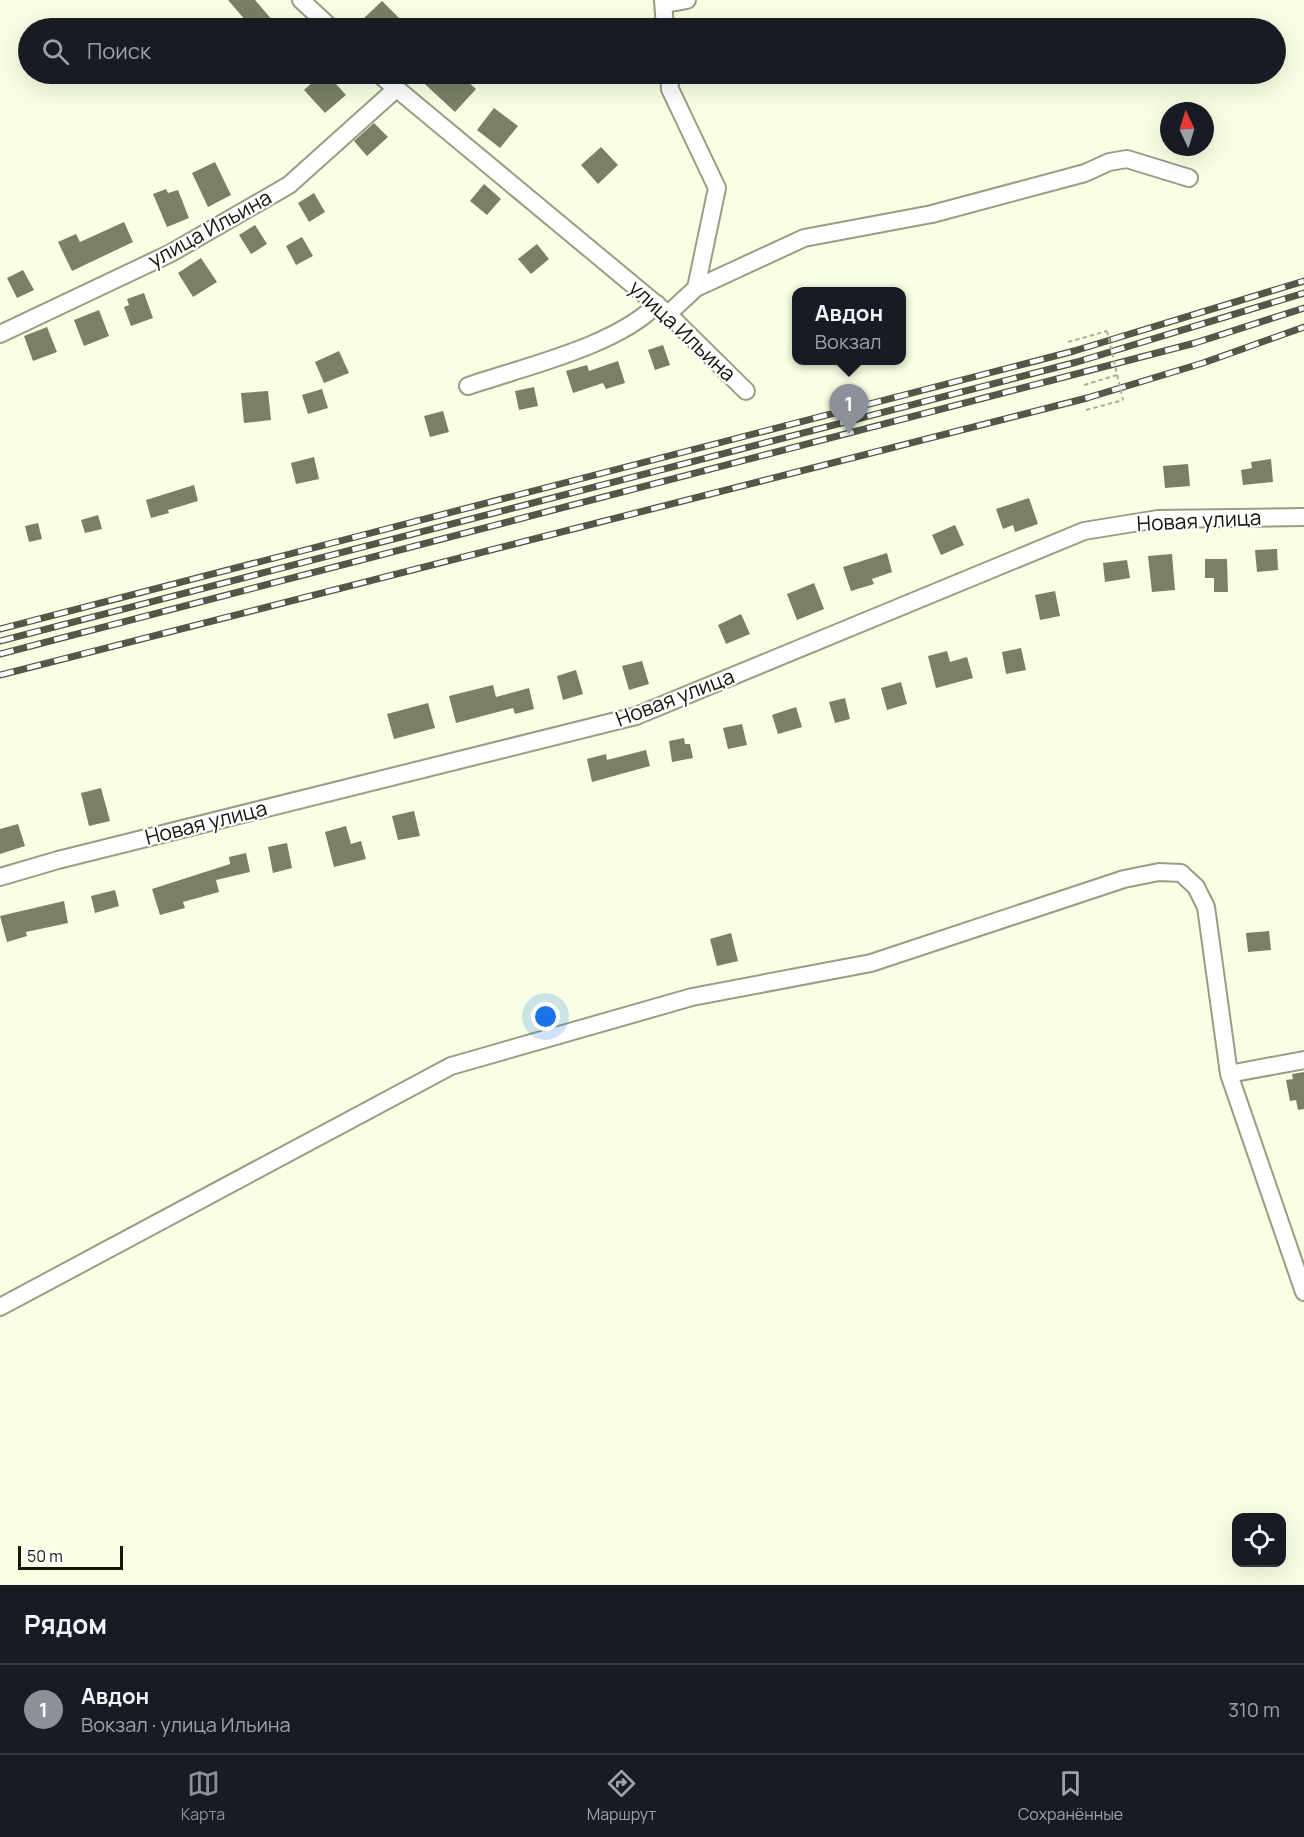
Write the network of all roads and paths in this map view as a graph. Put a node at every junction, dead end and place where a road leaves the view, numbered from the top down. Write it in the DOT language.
graph roads {
  1 [pos="301,0"];
  2 [pos="687,0"];
  3 [pos="664,2"];
  4 [pos="320,18"];
  5 [pos="665,18"];
  6 [pos="391,84"];
  7 [pos="670,84"];
  8 [pos="396,88"];
  9 [pos="1189,178"];
  10 [pos="696,288"];
  11 [pos="663,309"];
  12 [pos="0,334"];
  13 [pos="1068,342"];
  14 [pos="1117,375"];
  15 [pos="1084,385"];
  16 [pos="468,386"];
  17 [pos="746,391"];
  18 [pos="1086,410"];
  19 [pos="1304,518"];
  20 [pos="0,877"];
  21 [pos="1304,1060"];
  22 [pos="1229,1074"];
  23 [pos="1304,1292"];
  24 [pos="0,1307"];
  1 -- 4 [label="street"];
  2 -- 3 [label="street"];
  3 -- 5 [label="street"];
  6 -- 8 [label="street, улица Ильина"];
  7 -- 10 [label="street"];
  8 -- 11 [label="street, улица Ильина"];
  8 -- 12 [label="street, улица Ильина"];
  9 -- 10 [label="street"];
  10 -- 11 [label="street"];
  11 -- 16 [label="street"];
  11 -- 17 [label="street, улица Ильина"];
  13 -- 14 [label="path, bridge"];
  14 -- 15 [label="path"];
  14 -- 18 [label="path, bridge"];
  19 -- 20 [label="street, Новая улица"];
  21 -- 22 [label="street"];
  22 -- 23 [label="street"];
  22 -- 24 [label="street"];
}
